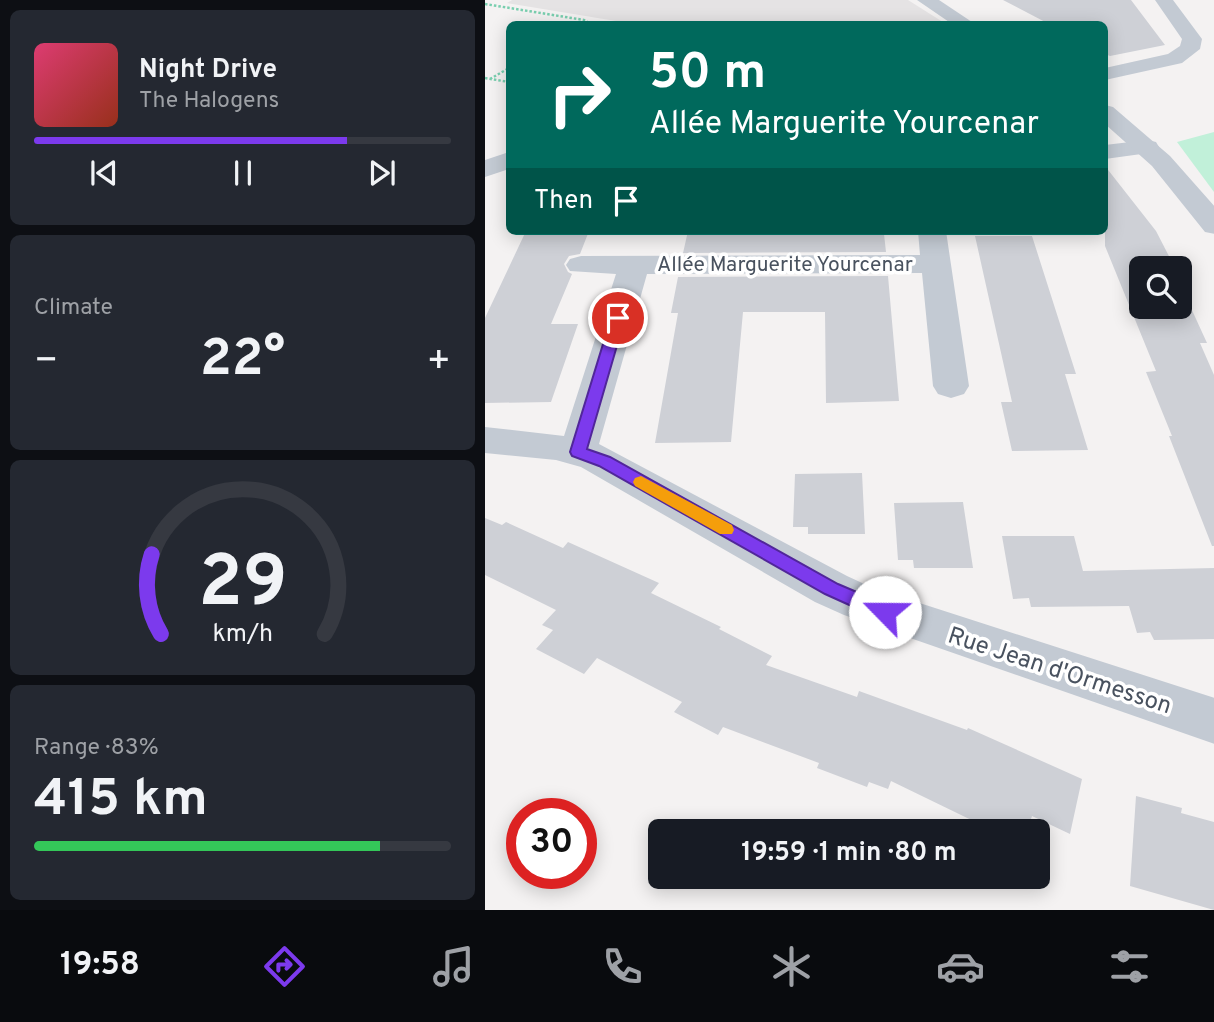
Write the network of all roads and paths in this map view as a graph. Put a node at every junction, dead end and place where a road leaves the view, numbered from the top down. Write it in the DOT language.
graph roads {
  1 [pos="926,0"];
  2 [pos="1164,0"];
  3 [pos="485,4"];
  4 [pos="586,21"];
  5 [pos="960,21"];
  6 [pos="506,70"];
  7 [pos="1108,74"];
  8 [pos="487,79"];
  9 [pos="495,80"];
  10 [pos="506,82"];
  11 [pos="487,84"];
  12 [pos="1108,114"];
  13 [pos="1147,147"];
  14 [pos="1108,152"];
  15 [pos="506,161"];
  16 [pos="485,169"];
  17 [pos="1214,226"];
  18 [pos="932,235"];
  19 [pos="936,264"];
  20 [pos="581,265"];
  21 [pos="634,265"];
  22 [pos="951,386"];
  23 [pos="485,440"];
  24 [pos="578,452"];
  25 [pos="1214,722"];
  1 -- 5 [label="street"];
  2 -- 7 [label="street"];
  3 -- 4 [label="path"];
  6 -- 8 [label="path"];
  8 -- 9 [label="path"];
  9 -- 10 [label="path"];
  9 -- 11 [label="path"];
  12 -- 13 [label="street"];
  13 -- 14 [label="street"];
  13 -- 17 [label="street"];
  15 -- 16 [label="street"];
  18 -- 19 [label="street"];
  19 -- 21 [label="street, Allée Marguerite Yourcenar"];
  19 -- 22 [label="street"];
  20 -- 21 [label="street, Allée Marguerite Yourcenar"];
  21 -- 24 [label="street, Allée Marguerite Yourcenar"];
  23 -- 24 [label="street, Rue Jean d'Ormesson"];
  24 -- 25 [label="street, Rue Jean d'Ormesson"];
}
